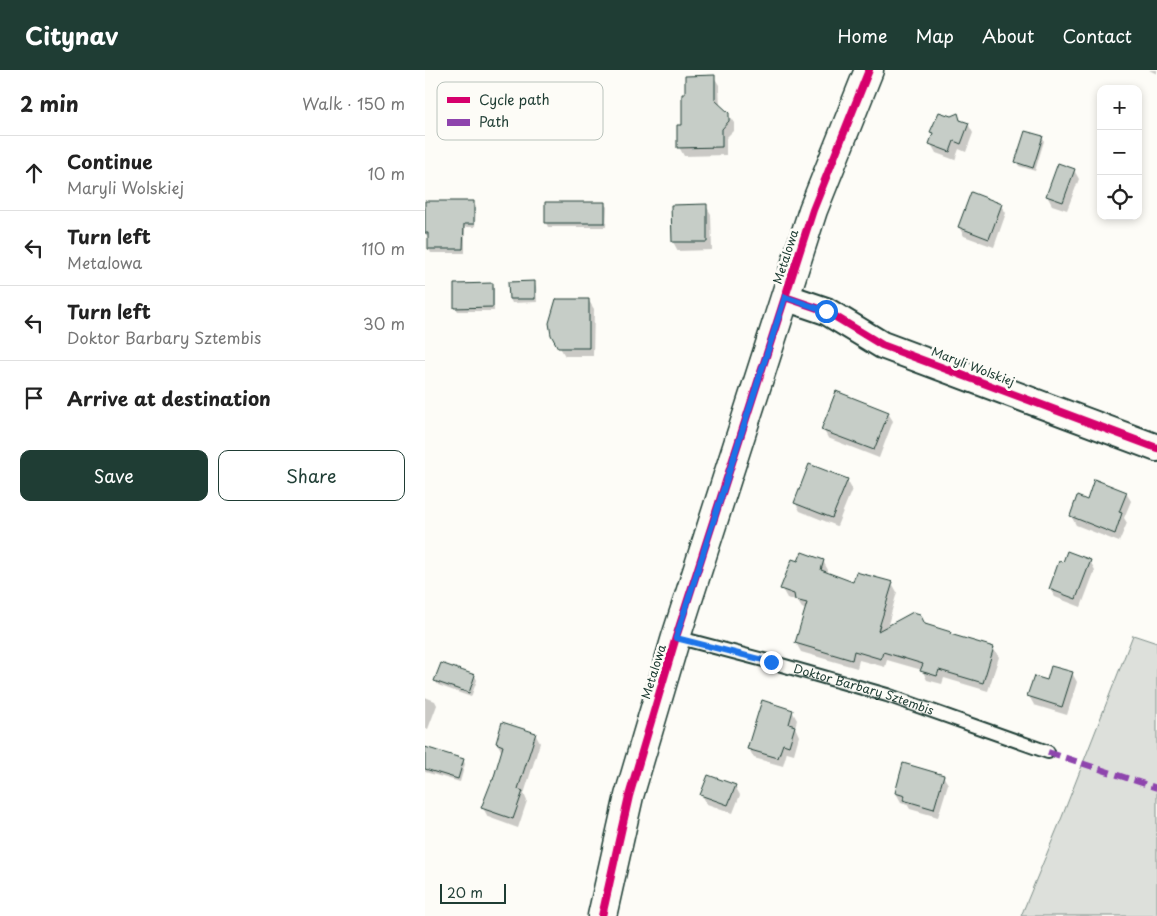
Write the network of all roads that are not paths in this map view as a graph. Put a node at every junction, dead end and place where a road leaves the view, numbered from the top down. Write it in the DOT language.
graph roads {
  1 [pos="869,70"];
  2 [pos="785,297"];
  3 [pos="1157,448"];
  4 [pos="676,638"];
  5 [pos="1048,752"];
  6 [pos="602,916"];
  1 -- 2 [label="street, Metalowa"];
  2 -- 3 [label="street, Maryli Wolskiej"];
  2 -- 4 [label="street, Metalowa"];
  4 -- 5 [label="lane, Doktor Barbary Sztembis"];
  4 -- 6 [label="street, Metalowa"];
}
